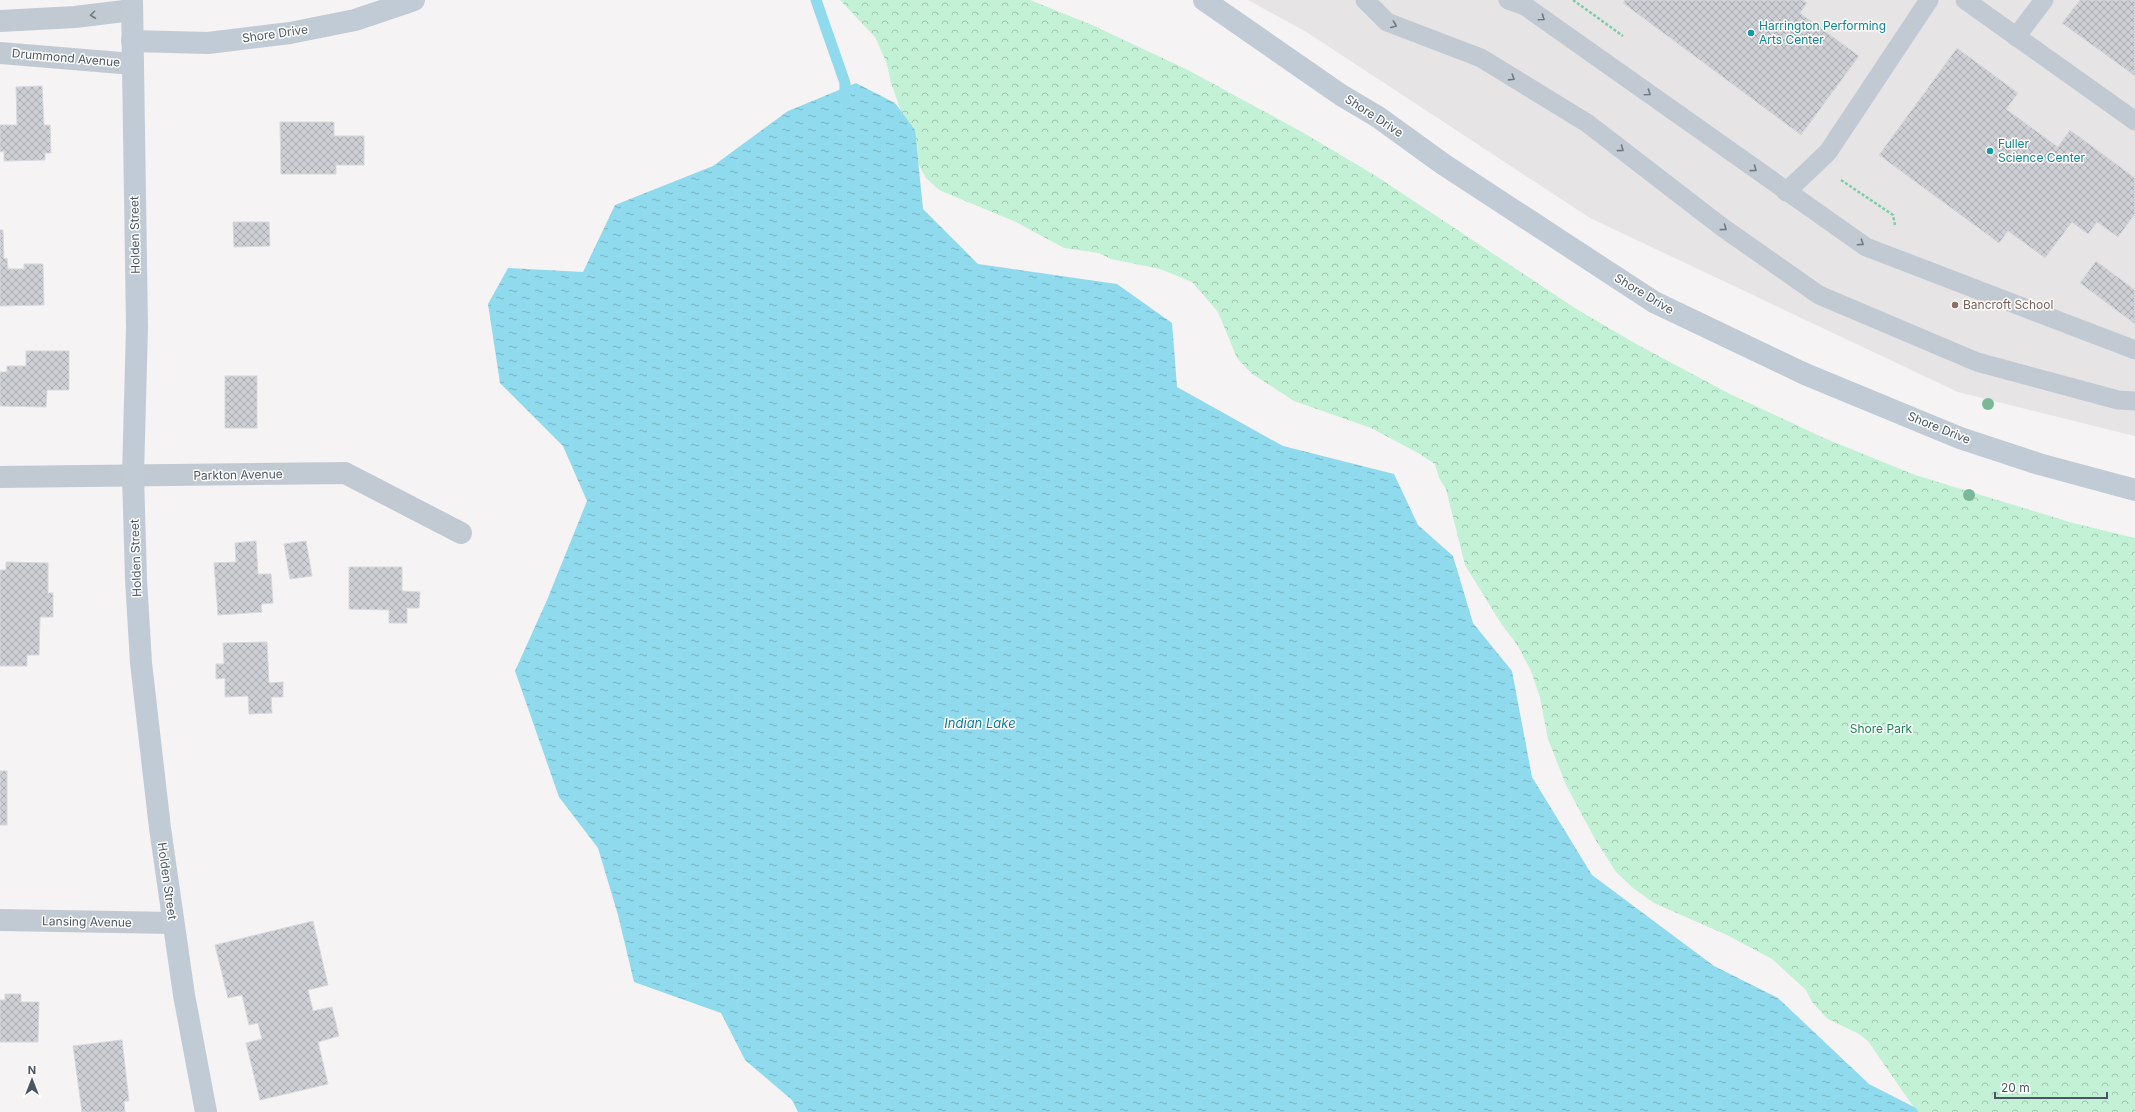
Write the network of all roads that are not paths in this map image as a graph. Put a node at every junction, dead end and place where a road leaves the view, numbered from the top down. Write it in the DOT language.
graph roads {
  1 [pos="414,0"];
  2 [pos="1204,0"];
  3 [pos="1365,0"];
  4 [pos="1508,0"];
  5 [pos="1930,0"];
  6 [pos="1965,0"];
  7 [pos="2044,0"];
  8 [pos="132,5"];
  9 [pos="0,21"];
  10 [pos="2016,36"];
  11 [pos="132,41"];
  12 [pos="0,53"];
  13 [pos="133,64"];
  14 [pos="2135,121"];
  15 [pos="1786,192"];
  16 [pos="2135,350"];
  17 [pos="2135,401"];
  18 [pos="133,475"];
  19 [pos="0,477"];
  20 [pos="2135,490"];
  21 [pos="462,533"];
  22 [pos="0,920"];
  23 [pos="173,923"];
  24 [pos="206,1112"];
  1 -- 11 [label="main road, Shore Drive"];
  2 -- 20 [label="main road, Shore Drive"];
  3 -- 17 [label="lane, one-way"];
  4 -- 15 [label="lane, one-way"];
  5 -- 15 [label="lane"];
  6 -- 10 [label="lane"];
  7 -- 10 [label="lane"];
  8 -- 9 [label="street, one-way"];
  8 -- 11 [label="main road, Holden Street"];
  10 -- 14 [label="lane"];
  11 -- 13 [label="main road, Holden Street"];
  12 -- 13 [label="street, Drummond Avenue"];
  13 -- 18 [label="main road, Holden Street"];
  15 -- 16 [label="lane, one-way"];
  18 -- 19 [label="street, Parkton Avenue"];
  18 -- 21 [label="street, Parkton Avenue"];
  18 -- 23 [label="main road, Holden Street"];
  22 -- 23 [label="street, Lansing Avenue"];
  23 -- 24 [label="main road, Holden Street"];
}
